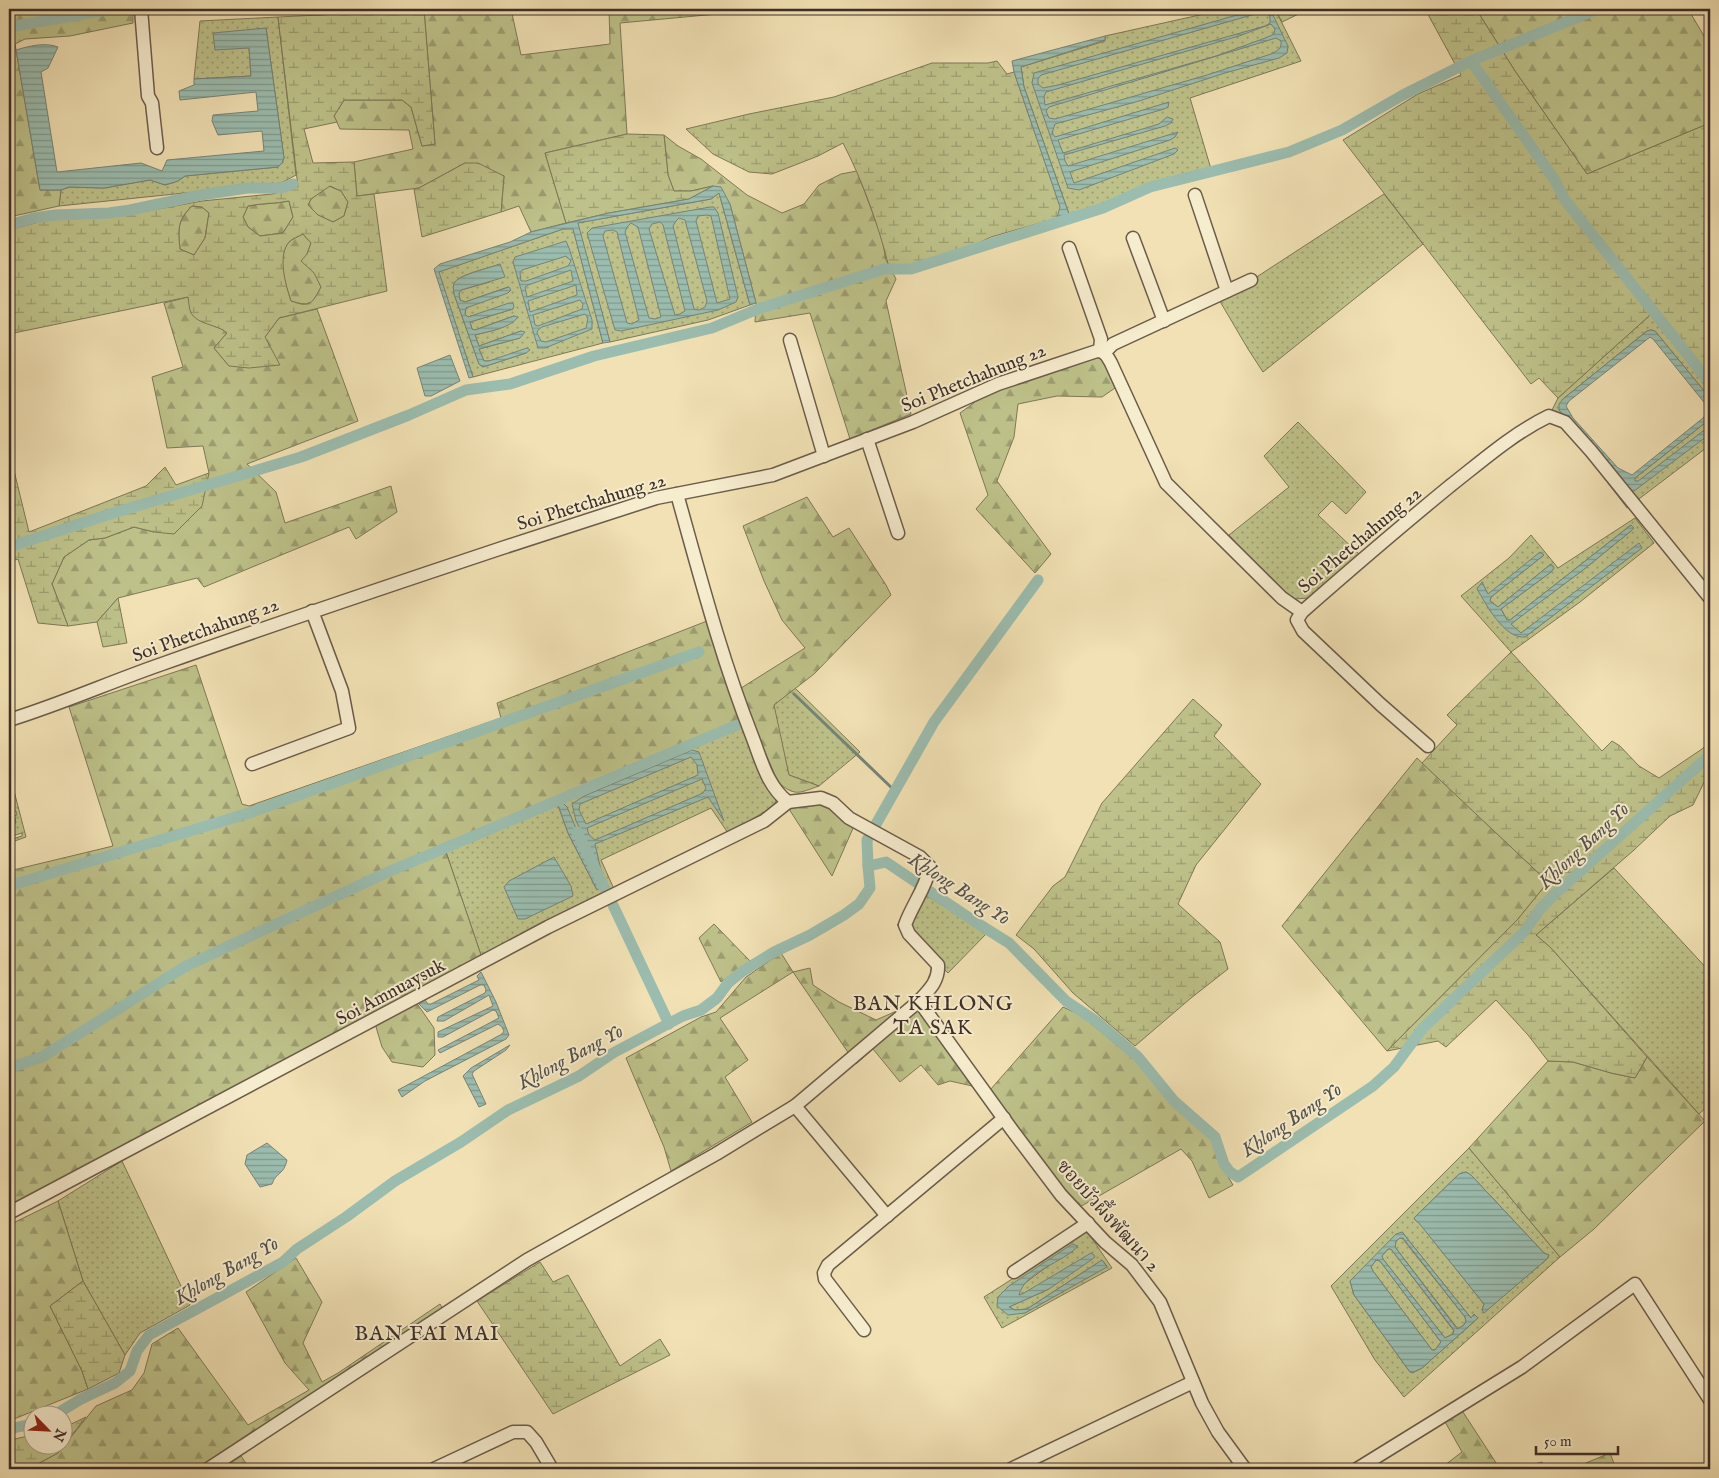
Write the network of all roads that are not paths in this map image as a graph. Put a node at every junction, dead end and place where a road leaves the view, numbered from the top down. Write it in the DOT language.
graph roads {
  1 [pos="140,9"];
  2 [pos="157,148"];
  3 [pos="1195,195"];
  4 [pos="1133,238"];
  5 [pos="1069,248"];
  6 [pos="1251,280"];
  7 [pos="1227,291"];
  8 [pos="1164,321"];
  9 [pos="790,340"];
  10 [pos="1102,352"];
  11 [pos="867,439"];
  12 [pos="824,456"];
  13 [pos="677,494"];
  14 [pos="898,533"];
  15 [pos="1710,598"];
  16 [pos="312,611"];
  17 [pos="1302,612"];
  18 [pos="9,720"];
  19 [pos="1428,746"];
  20 [pos="252,764"];
  21 [pos="788,802"];
  22 [pos="919,1001"];
  23 [pos="795,1106"];
  24 [pos="1004,1118"];
  25 [pos="9,1213"];
  26 [pos="887,1216"];
  27 [pos="1088,1223"];
  28 [pos="1014,1272"];
  29 [pos="864,1330"];
  30 [pos="1193,1382"];
  31 [pos="1710,1400"];
  32 [pos="208,1469"];
  33 [pos="434,1469"];
  34 [pos="552,1469"];
  35 [pos="1012,1469"];
  36 [pos="1245,1469"];
  37 [pos="1357,1469"];
  1 -- 2 [label="street"];
  3 -- 7 [label="street"];
  4 -- 8 [label="street"];
  5 -- 10 [label="street"];
  6 -- 7 [label="street"];
  7 -- 8 [label="street"];
  8 -- 10 [label="street"];
  9 -- 12 [label="street"];
  10 -- 11 [label="street, Soi Phetchahung 22"];
  10 -- 17 [label="street, Soi Phetchahung 22"];
  11 -- 12 [label="street, Soi Phetchahung 22"];
  11 -- 14 [label="street"];
  12 -- 13 [label="street, Soi Phetchahung 22"];
  13 -- 16 [label="street, Soi Phetchahung 22"];
  13 -- 21 [label="street"];
  15 -- 17 [label="street, Soi Phetchahung 22"];
  16 -- 18 [label="street, Soi Phetchahung 22"];
  16 -- 20 [label="street"];
  17 -- 19 [label="street"];
  21 -- 22 [label="street"];
  21 -- 25 [label="street, Soi Amnuaysuk"];
  22 -- 23 [label="street"];
  22 -- 24 [label="street, ซอยบัวผึ้งพัฒนา 2"];
  23 -- 26 [label="street"];
  23 -- 32 [label="street"];
  24 -- 26 [label="street"];
  24 -- 27 [label="street, ซอยบัวผึ้งพัฒนา 2"];
  26 -- 29 [label="street"];
  27 -- 28 [label="street"];
  27 -- 30 [label="street, ซอยบัวผึ้งพัฒนา 2"];
  30 -- 35 [label="street"];
  30 -- 36 [label="street, ซอยบัวผึ้งพัฒนา 2"];
  31 -- 37 [label="street"];
  33 -- 34 [label="street"];
}
